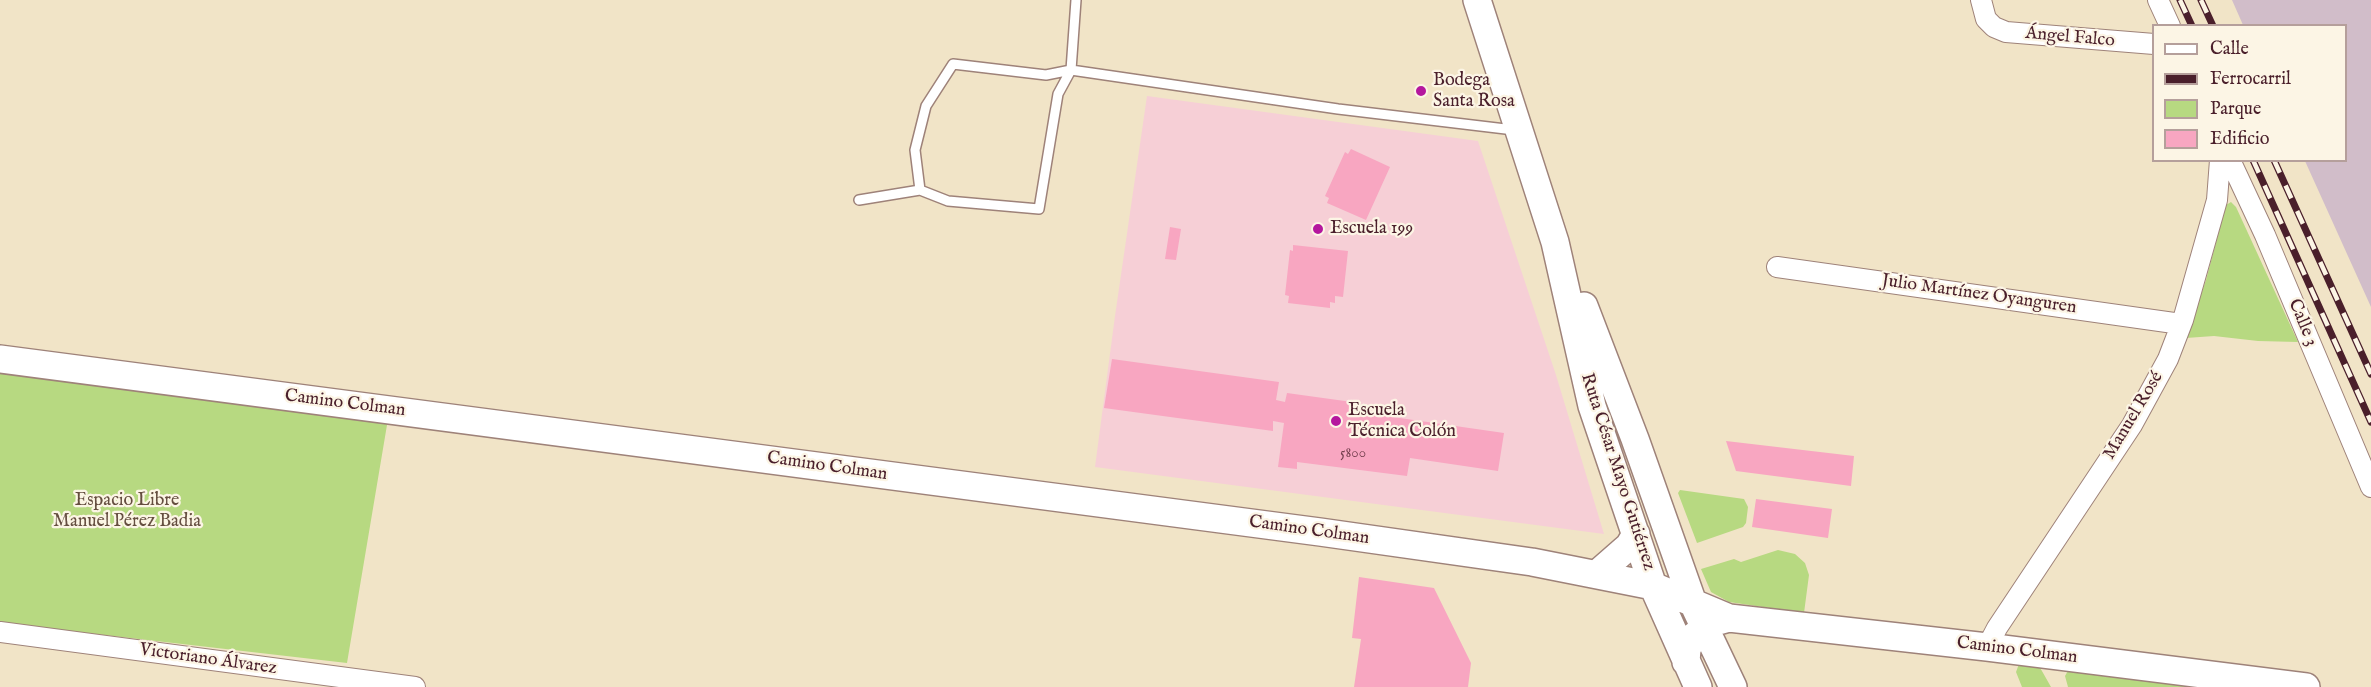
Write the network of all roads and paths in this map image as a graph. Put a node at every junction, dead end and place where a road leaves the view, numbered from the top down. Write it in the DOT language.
graph roads {
  1 [pos="1076,0"];
  2 [pos="1478,0"];
  3 [pos="1981,0"];
  4 [pos="2158,0"];
  5 [pos="2169,24"];
  6 [pos="2152,44"];
  7 [pos="1071,70"];
  8 [pos="1520,131"];
  9 [pos="2220,162"];
  10 [pos="2231,162"];
  11 [pos="920,190"];
  12 [pos="859,200"];
  13 [pos="1555,242"];
  14 [pos="1777,267"];
  15 [pos="2181,324"];
  16 [pos="0,359"];
  17 [pos="1606,446"];
  18 [pos="2371,487"];
  19 [pos="1636,534"];
  20 [pos="1597,574"];
  21 [pos="1667,578"];
  22 [pos="0,632"];
  23 [pos="1713,633"];
  24 [pos="1987,647"];
  25 [pos="1723,680"];
  26 [pos="415,687"];
  27 [pos="1698,687"];
  28 [pos="2306,687"];
  1 -- 7 [label="lane"];
  2 -- 8 [label="street, Ruta César Mayo Gutiérrez"];
  3 -- 6 [label="street, Ángel Falco"];
  4 -- 5 [label="street"];
  7 -- 8 [label="lane"];
  7 -- 11 [label="lane"];
  7 -- 11 [label="lane"];
  8 -- 13 [label="street, Ruta César Mayo Gutiérrez"];
  9 -- 15 [label="street, Manuel Rosé"];
  10 -- 18 [label="street, Calle 3"];
  11 -- 12 [label="lane"];
  13 -- 17 [label="street, Ruta César Mayo Gutiérrez"];
  13 -- 21 [label="street, Ruta César Mayo Gutiérrez"];
  14 -- 15 [label="street, Julio Martínez Oyanguren"];
  15 -- 24 [label="street, Manuel Rosé"];
  16 -- 20 [label="street, Camino Colman"];
  17 -- 19 [label="street, Ruta César Mayo Gutiérrez"];
  17 -- 21 [label="street"];
  19 -- 20 [label="street"];
  19 -- 21 [label="street, Ruta César Mayo Gutiérrez"];
  20 -- 21 [label="street, Camino Colman"];
  21 -- 23 [label="street, Ruta César Mayo Gutiérrez"];
  21 -- 23 [label="street, Ruta César Mayo Gutiérrez"];
  22 -- 26 [label="street, Victoriano Álvarez"];
  23 -- 24 [label="street, Camino Colman"];
  23 -- 25 [label="street"];
  23 -- 25 [label="street"];
  23 -- 27 [label="street"];
  24 -- 28 [label="street, Camino Colman"];
}
